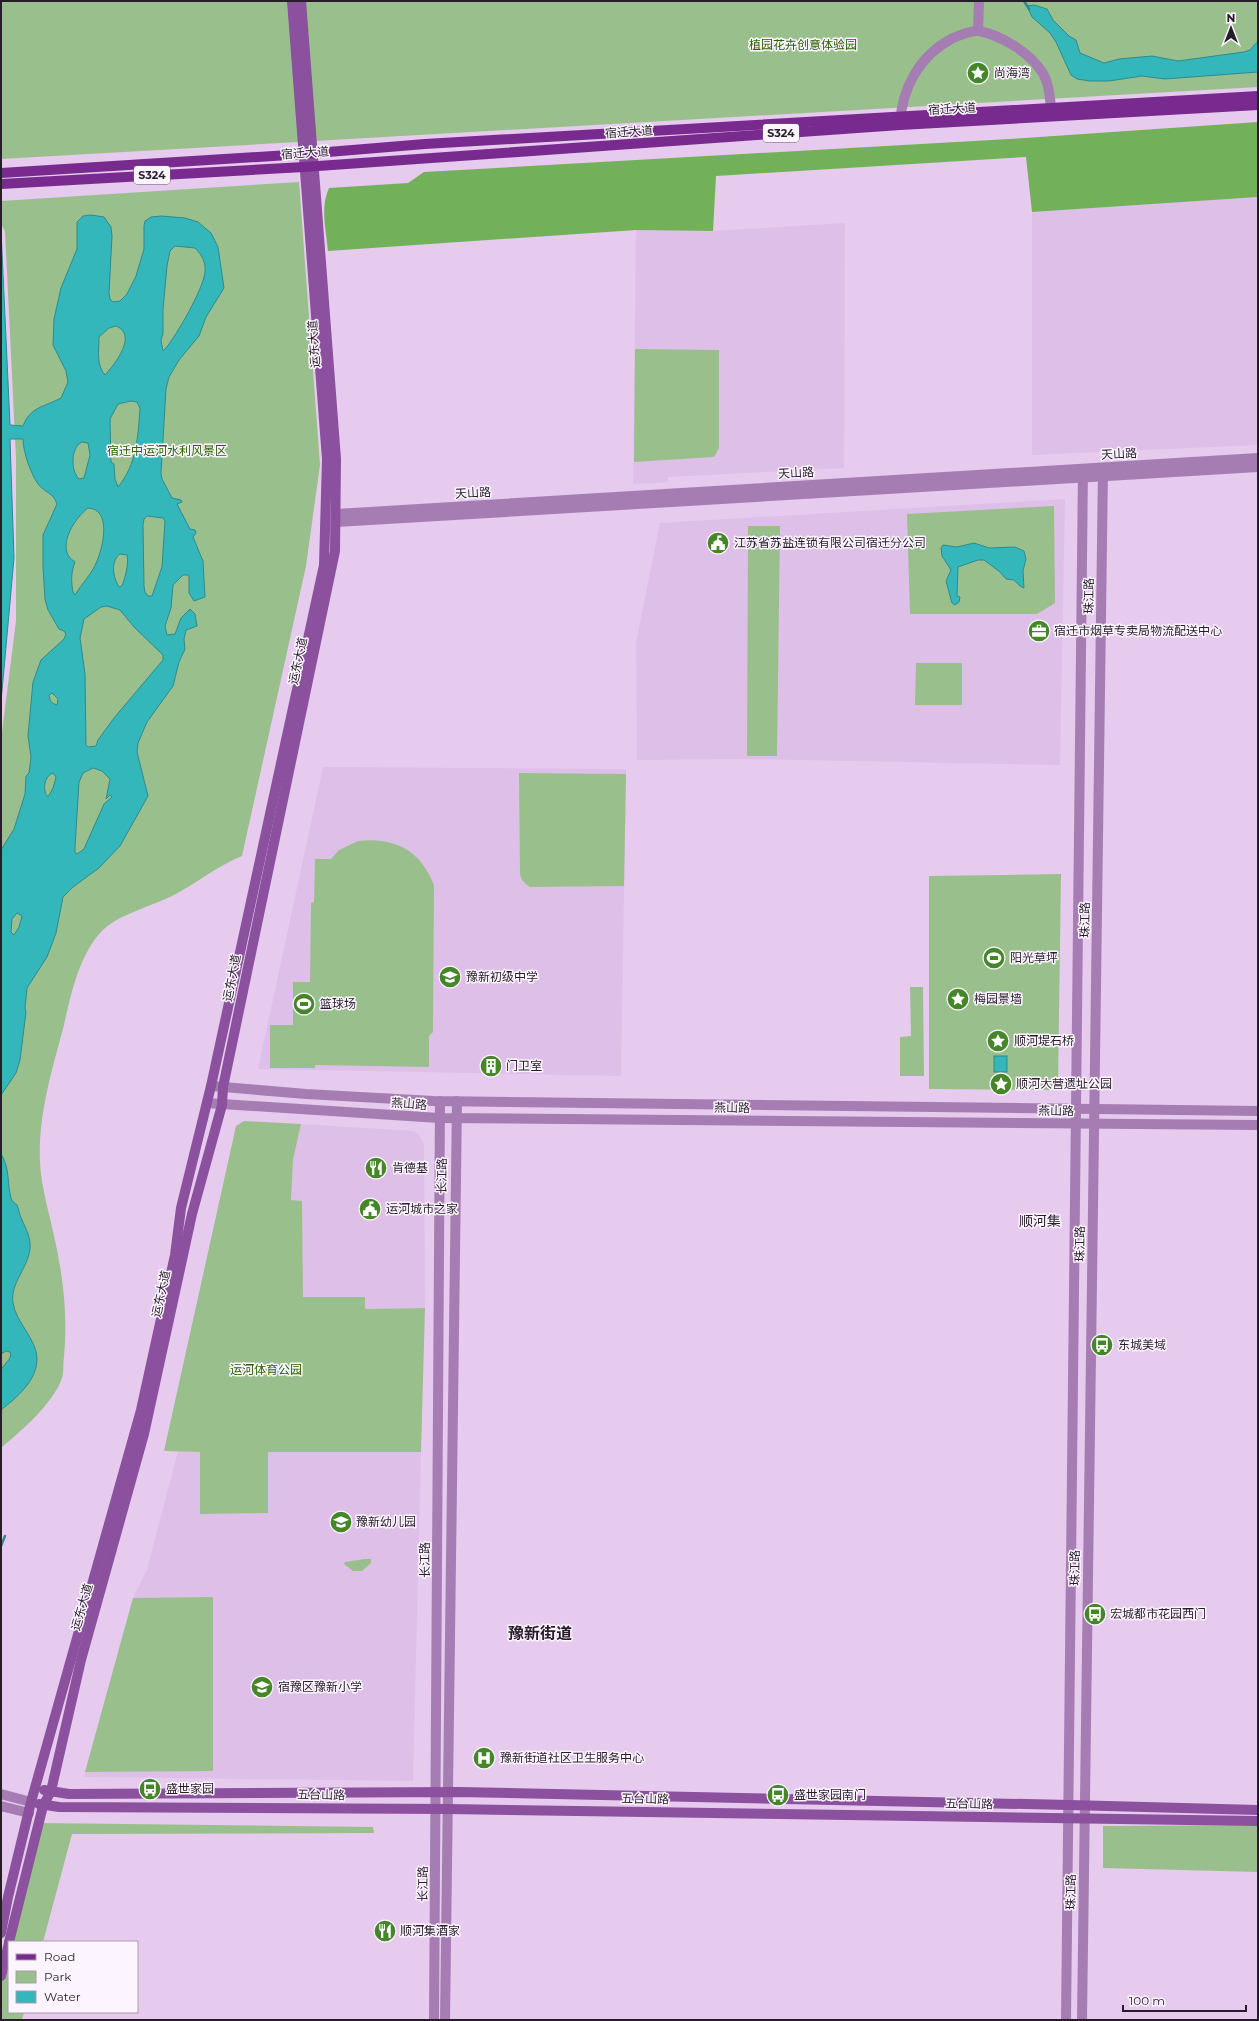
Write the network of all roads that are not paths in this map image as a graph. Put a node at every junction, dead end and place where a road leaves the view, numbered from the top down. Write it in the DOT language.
graph roads {
  1 [pos="292,1"];
  2 [pos="301,1"];
  3 [pos="979,1"];
  4 [pos="978,31"];
  5 [pos="1258,96"];
  6 [pos="1258,105"];
  7 [pos="1052,112"];
  8 [pos="900,121"];
  9 [pos="308,153"];
  10 [pos="308,166"];
  11 [pos="1,173"];
  12 [pos="1,184"];
  13 [pos="1258,458"];
  14 [pos="1258,467"];
  15 [pos="1103,472"];
  16 [pos="1083,473"];
  17 [pos="336,518"];
  18 [pos="211,1086"];
  19 [pos="223,1087"];
  20 [pos="440,1101"];
  21 [pos="457,1101"];
  22 [pos="207,1103"];
  23 [pos="222,1105"];
  24 [pos="1076,1109"];
  25 [pos="1096,1109"];
  26 [pos="1258,1111"];
  27 [pos="439,1118"];
  28 [pos="456,1118"];
  29 [pos="1076,1125"];
  30 [pos="1095,1125"];
  31 [pos="1258,1125"];
  32 [pos="36,1789"];
  33 [pos="51,1791"];
  34 [pos="437,1792"];
  35 [pos="448,1792"];
  36 [pos="1,1794"];
  37 [pos="31,1802"];
  38 [pos="1069,1805"];
  39 [pos="1085,1805"];
  40 [pos="1,1806"];
  41 [pos="43,1806"];
  42 [pos="436,1809"];
  43 [pos="448,1809"];
  44 [pos="1258,1810"];
  45 [pos="29,1813"];
  46 [pos="1068,1818"];
  47 [pos="1084,1819"];
  48 [pos="1258,1821"];
  49 [pos="1,1933"];
  50 [pos="9,1941"];
  51 [pos="8,1947"];
  52 [pos="1,1976"];
  53 [pos="434,2020"];
  54 [pos="445,2020"];
  55 [pos="1066,2020"];
  56 [pos="1082,2020"];
  1 -- 9 [label="main road, 运东大道"];
  2 -- 9 [label="main road, 运东大道"];
  3 -- 4 [label="street"];
  4 -- 7 [label="street"];
  4 -- 8 [label="street"];
  5 -- 7 [label="main road, 宿迁大道 / S324"];
  6 -- 7 [label="main road, 宿迁大道 / S324"];
  7 -- 8 [label="main road, 宿迁大道 / S324"];
  8 -- 9 [label="main road, 宿迁大道 / S324"];
  8 -- 10 [label="main road, 宿迁大道 / S324"];
  9 -- 10 [label="main road, 运东大道"];
  9 -- 11 [label="main road, 宿迁大道 / S324"];
  10 -- 12 [label="main road, 宿迁大道 / S324"];
  10 -- 17 [label="main road, 运东大道"];
  10 -- 18 [label="main road, 运东大道"];
  13 -- 15 [label="street, 天山路"];
  14 -- 15 [label="street, 天山路"];
  15 -- 16 [label="street, 天山路"];
  15 -- 25 [label="street, 珠江路"];
  16 -- 17 [label="street, 天山路"];
  16 -- 24 [label="street, 珠江路"];
  17 -- 19 [label="main road, 运东大道"];
  18 -- 19 [label="street, 燕山路"];
  18 -- 22 [label="main road, 运东大道"];
  19 -- 20 [label="street, 燕山路"];
  19 -- 23 [label="main road, 运东大道"];
  20 -- 21 [label="street, 燕山路"];
  20 -- 27 [label="street, 长江路"];
  21 -- 24 [label="street, 燕山路"];
  21 -- 28 [label="street, 长江路"];
  22 -- 23 [label="street, 燕山路"];
  22 -- 32 [label="main road, 运东大道"];
  23 -- 27 [label="street, 燕山路"];
  23 -- 33 [label="main road, 运东大道"];
  24 -- 25 [label="street, 燕山路"];
  24 -- 29 [label="street, 珠江路"];
  25 -- 26 [label="street, 燕山路"];
  25 -- 30 [label="street, 珠江路"];
  27 -- 28 [label="street, 燕山路"];
  27 -- 34 [label="street, 长江路"];
  28 -- 29 [label="street, 燕山路"];
  28 -- 35 [label="street, 长江路"];
  29 -- 30 [label="street, 燕山路"];
  29 -- 38 [label="street, 珠江路"];
  30 -- 31 [label="street, 燕山路"];
  30 -- 39 [label="street, 珠江路"];
  32 -- 33 [label="main road, 五台山路"];
  32 -- 37 [label="main road, 运东大道"];
  33 -- 34 [label="main road, 五台山路"];
  33 -- 41 [label="main road, 运东大道"];
  34 -- 35 [label="main road, 五台山路"];
  34 -- 42 [label="street, 长江路"];
  35 -- 38 [label="main road, 五台山路"];
  35 -- 43 [label="street, 长江路"];
  36 -- 37 [label="street"];
  37 -- 41 [label="main road, 五台山路"];
  37 -- 45 [label="main road, 运东大道"];
  38 -- 39 [label="main road, 五台山路"];
  38 -- 46 [label="street, 珠江路"];
  39 -- 44 [label="main road, 五台山路"];
  39 -- 47 [label="street, 珠江路"];
  40 -- 45 [label="street"];
  41 -- 42 [label="main road, 五台山路"];
  41 -- 50 [label="main road, 运东大道"];
  42 -- 43 [label="main road, 五台山路"];
  42 -- 53 [label="street, 长江路"];
  43 -- 46 [label="main road, 五台山路"];
  43 -- 54 [label="street, 长江路"];
  45 -- 49 [label="main road, 运东大道"];
  46 -- 47 [label="main road, 五台山路"];
  46 -- 55 [label="street, 珠江路"];
  47 -- 48 [label="main road, 五台山路"];
  47 -- 56 [label="street, 珠江路"];
  51 -- 52 [label="main road, 运东大道"];
}
